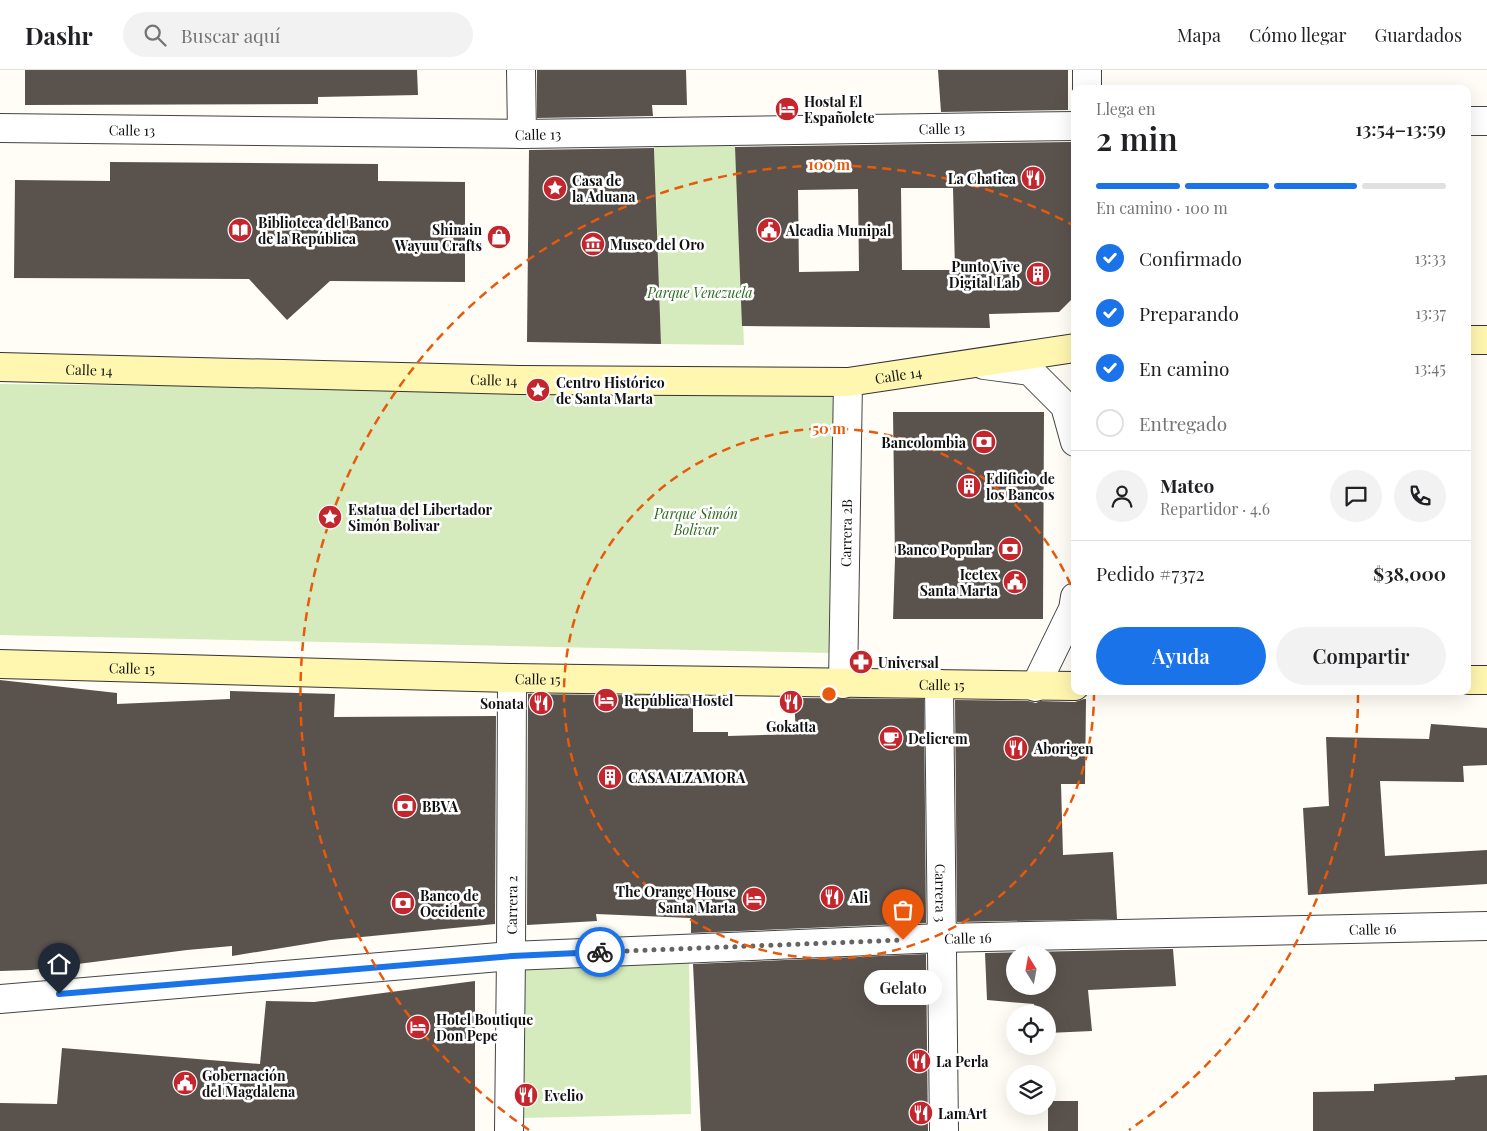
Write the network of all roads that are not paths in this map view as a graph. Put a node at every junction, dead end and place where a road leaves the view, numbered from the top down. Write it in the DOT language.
graph roads {
  1 [pos="521,70"];
  2 [pos="1087,70"];
  3 [pos="1087,85"];
  4 [pos="1471,121"];
  5 [pos="1487,121"];
  6 [pos="1071,126"];
  7 [pos="0,128"];
  8 [pos="522,134"];
  9 [pos="1471,340"];
  10 [pos="1487,340"];
  11 [pos="1071,349"];
  12 [pos="980,364"];
  13 [pos="0,367"];
  14 [pos="848,382"];
  15 [pos="1071,428"];
  16 [pos="1071,614"];
  17 [pos="0,664"];
  18 [pos="512,678"];
  19 [pos="1471,680"];
  20 [pos="1487,680"];
  21 [pos="843,684"];
  22 [pos="939,684"];
  23 [pos="1071,686"];
  24 [pos="1035,687"];
  25 [pos="1487,926"];
  26 [pos="942,938"];
  27 [pos="512,956"];
  28 [pos="0,999"];
  29 [pos="509,1131"];
  30 [pos="944,1131"];
  1 -- 8 [label="street"];
  2 -- 3 [label="street"];
  4 -- 5 [label="street"];
  6 -- 8 [label="street, Calle 13"];
  7 -- 8 [label="street, Calle 13"];
  9 -- 10 [label="street"];
  11 -- 12 [label="street, Calle 14"];
  12 -- 14 [label="street, Calle 14"];
  12 -- 15 [label="street"];
  13 -- 14 [label="street, Calle 14"];
  14 -- 21 [label="street, Carrera 2B"];
  16 -- 24 [label="street"];
  17 -- 18 [label="street, Calle 15"];
  18 -- 21 [label="street, Calle 15"];
  18 -- 27 [label="street, Carrera 2"];
  19 -- 20 [label="street"];
  21 -- 22 [label="street, Calle 15"];
  22 -- 24 [label="street, Calle 15"];
  22 -- 26 [label="street, Carrera 3"];
  23 -- 24 [label="street, Calle 15"];
  25 -- 26 [label="street, Calle 16"];
  26 -- 27 [label="street, Calle 16"];
  26 -- 30 [label="street, Carrera 3"];
  27 -- 28 [label="street, Calle 16"];
  27 -- 29 [label="street, Carrera 2"];
}
